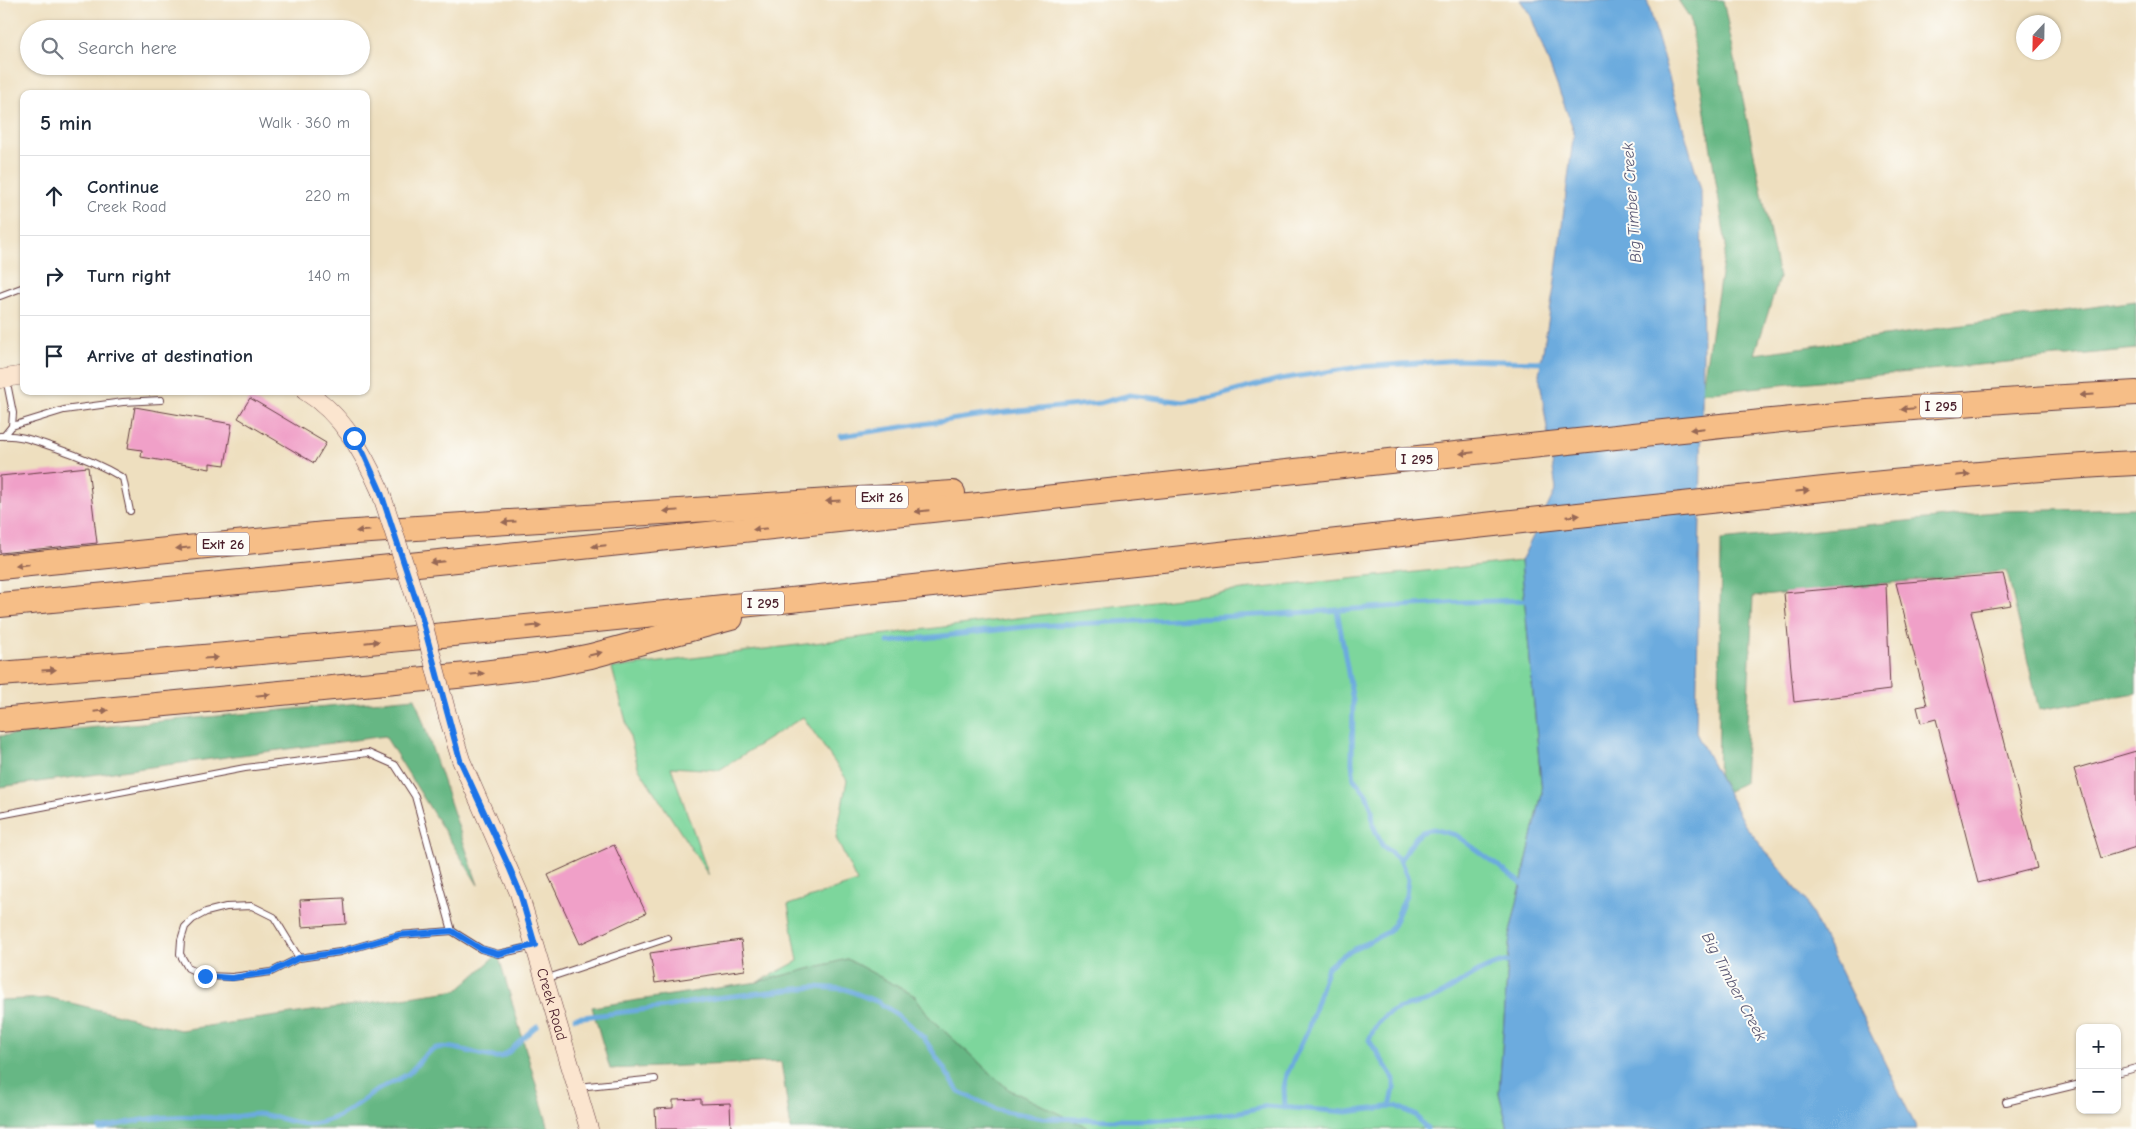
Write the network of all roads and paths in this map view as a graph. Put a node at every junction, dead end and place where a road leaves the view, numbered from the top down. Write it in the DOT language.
graph roads {
  1 [pos="20,288"];
  2 [pos="0,296"];
  3 [pos="20,375"];
  4 [pos="3,378"];
  5 [pos="2136,393"];
  6 [pos="310,395"];
  7 [pos="161,400"];
  8 [pos="12,426"];
  9 [pos="2,436"];
  10 [pos="2136,463"];
  11 [pos="1318,469"];
  12 [pos="130,511"];
  13 [pos="0,568"];
  14 [pos="850,594"];
  15 [pos="0,605"];
  16 [pos="0,674"];
  17 [pos="0,720"];
  18 [pos="0,816"];
  19 [pos="452,931"];
  20 [pos="668,938"];
  21 [pos="535,945"];
  22 [pos="299,958"];
  23 [pos="544,979"];
  24 [pos="2136,1068"];
  25 [pos="2121,1072"];
  26 [pos="655,1079"];
  27 [pos="2076,1085"];
  28 [pos="577,1087"];
  29 [pos="2006,1102"];
  30 [pos="589,1129"];
  1 -- 2 [label="lane"];
  3 -- 4 [label="street"];
  4 -- 8 [label="lane"];
  5 -- 11 [label="highway, I 295, one-way"];
  6 -- 21 [label="street, Creek Road, bridge"];
  7 -- 8 [label="lane"];
  8 -- 9 [label="lane"];
  9 -- 12 [label="lane"];
  14 -- 10 [label="highway, I 295, one-way"];
  11 -- 13 [label="highway, Exit 26, one-way"];
  11 -- 15 [label="highway, I 295, one-way"];
  16 -- 14 [label="highway, I 295, one-way"];
  17 -- 14 [label="highway, one-way"];
  18 -- 19 [label="lane"];
  19 -- 21 [label="lane"];
  19 -- 22 [label="lane"];
  20 -- 23 [label="lane"];
  21 -- 23 [label="street, Creek Road"];
  22 -- 22 [label="lane"];
  23 -- 28 [label="street, Creek Road"];
  24 -- 25 [label="lane"];
  26 -- 28 [label="lane"];
  27 -- 29 [label="lane"];
  28 -- 30 [label="street, Creek Road"];
}
